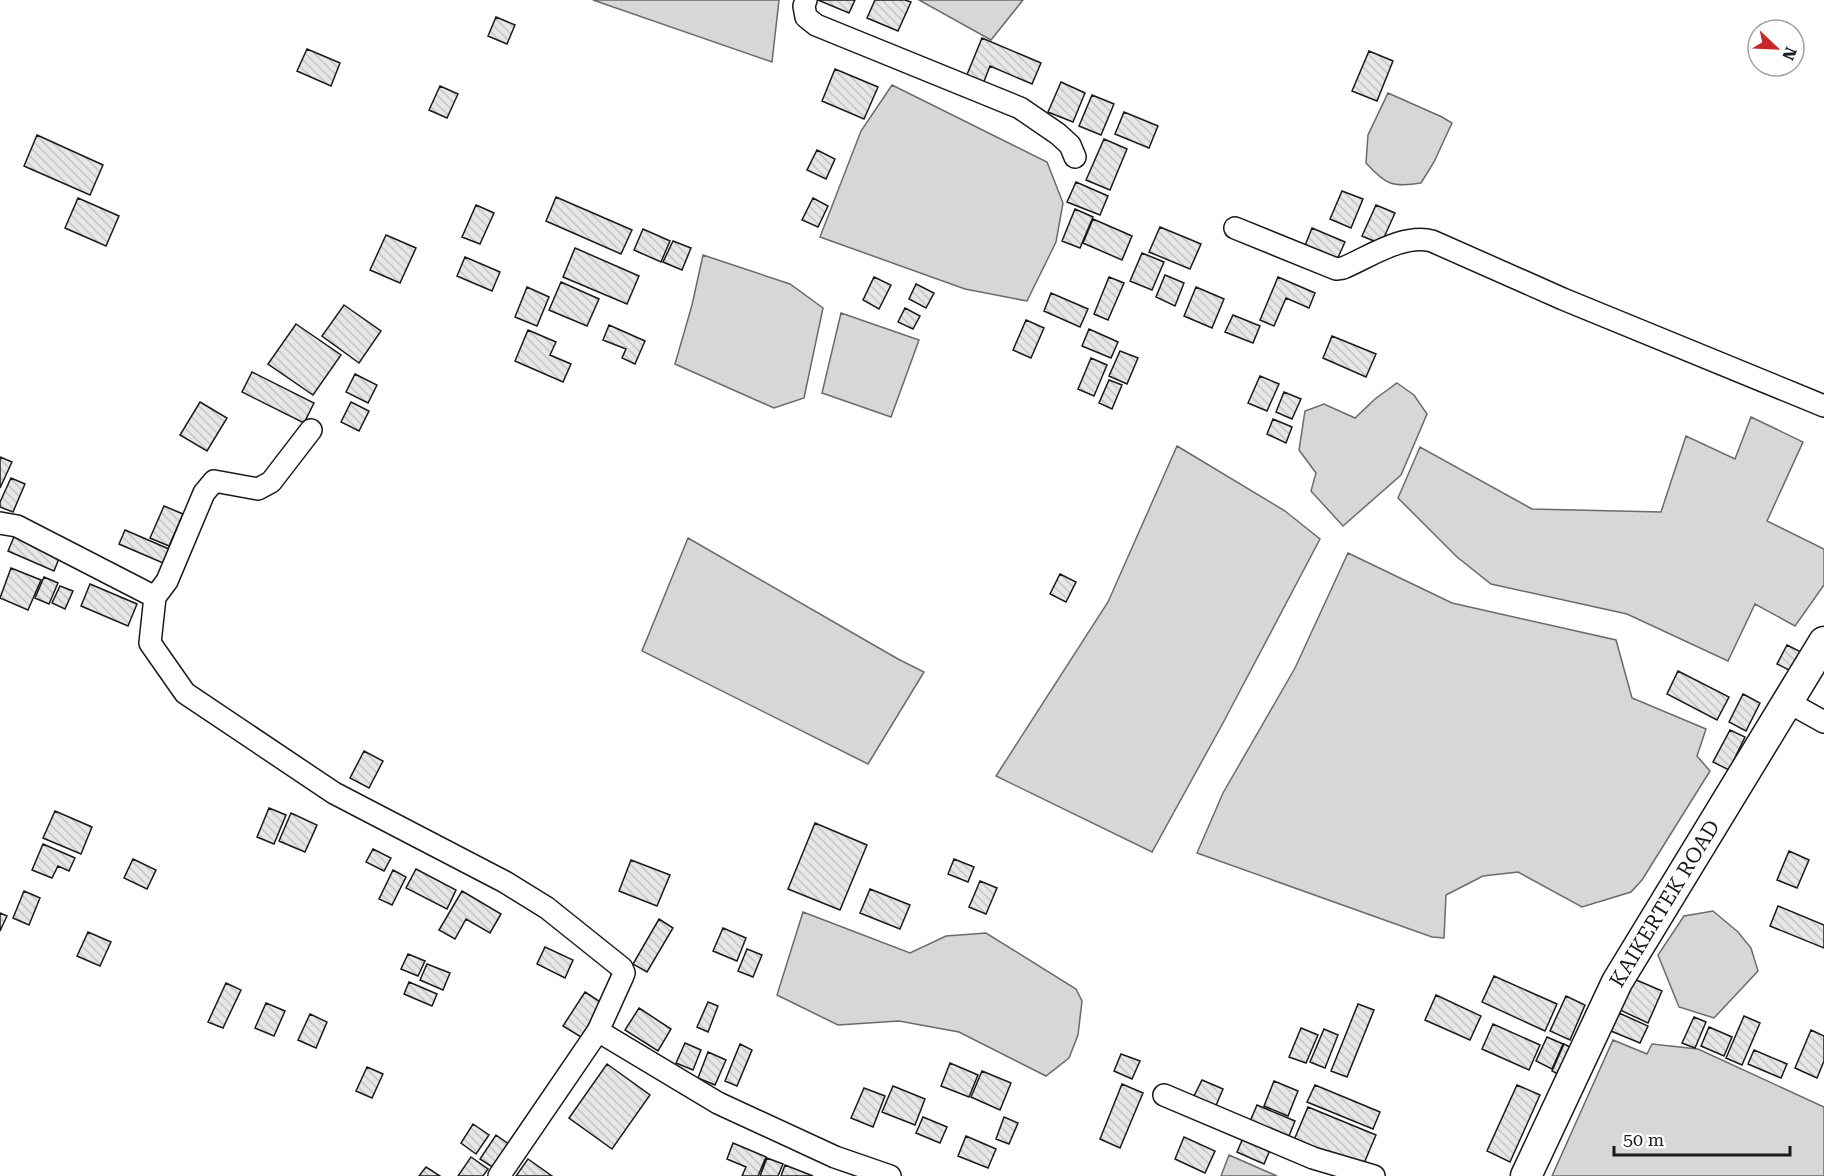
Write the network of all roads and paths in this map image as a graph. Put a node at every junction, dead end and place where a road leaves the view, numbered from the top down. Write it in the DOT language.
graph roads {
  1 [pos="806,0"];
  2 [pos="1075,157"];
  3 [pos="1235,228"];
  4 [pos="1824,406"];
  5 [pos="311,430"];
  6 [pos="0,523"];
  7 [pos="154,597"];
  8 [pos="1824,642"];
  9 [pos="1788,702"];
  10 [pos="1824,722"];
  11 [pos="598,1031"];
  12 [pos="1164,1095"];
  13 [pos="499,1176"];
  14 [pos="891,1176"];
  15 [pos="1374,1176"];
  16 [pos="1526,1176"];
  1 -- 2 [label="street"];
  3 -- 4 [label="street"];
  5 -- 7 [label="street"];
  6 -- 7 [label="street"];
  7 -- 11 [label="street"];
  8 -- 9 [label="main road, KAIKERTEK ROAD"];
  9 -- 10 [label="street"];
  9 -- 16 [label="main road, KAIKERTEK ROAD"];
  11 -- 13 [label="street"];
  11 -- 14 [label="street"];
  12 -- 15 [label="street"];
}
